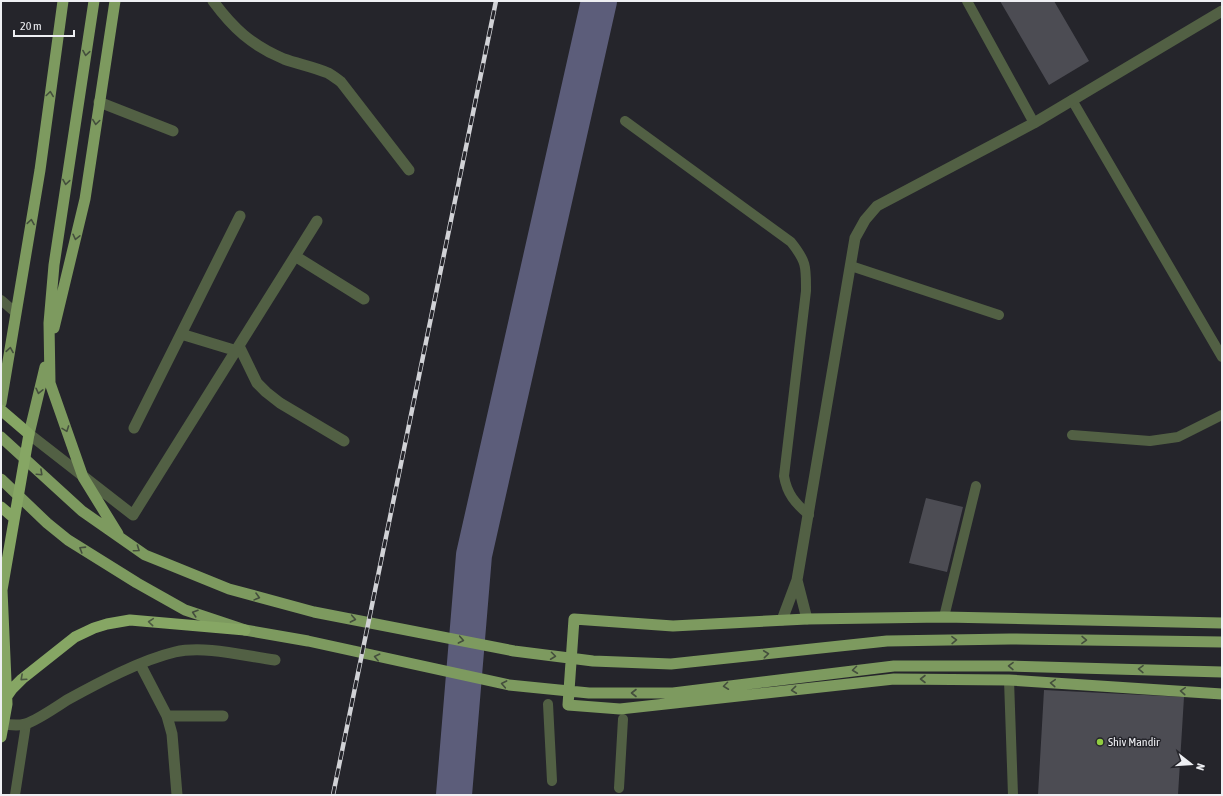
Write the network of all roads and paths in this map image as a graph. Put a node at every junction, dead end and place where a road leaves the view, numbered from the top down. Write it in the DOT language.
graph roads {
  1 [pos="63,1"];
  2 [pos="94,1"];
  3 [pos="116,1"];
  4 [pos="213,1"];
  5 [pos="967,1"];
  6 [pos="1222,11"];
  7 [pos="1072,100"];
  8 [pos="99,102"];
  9 [pos="625,121"];
  10 [pos="1034,123"];
  11 [pos="174,131"];
  12 [pos="409,170"];
  13 [pos="240,216"];
  14 [pos="317,221"];
  15 [pos="295,256"];
  16 [pos="851,266"];
  17 [pos="364,299"];
  18 [pos="1,300"];
  19 [pos="16,313"];
  20 [pos="999,315"];
  21 [pos="181,334"];
  22 [pos="238,348"];
  23 [pos="1222,357"];
  24 [pos="1,403"];
  25 [pos="1,410"];
  26 [pos="1222,415"];
  27 [pos="134,428"];
  28 [pos="29,434"];
  29 [pos="1072,435"];
  30 [pos="1,437"];
  31 [pos="344,441"];
  32 [pos="1,479"];
  33 [pos="976,486"];
  34 [pos="1,507"];
  35 [pos="809,515"];
  36 [pos="14,518"];
  37 [pos="121,538"];
  38 [pos="798,580"];
  39 [pos="944,617"];
  40 [pos="807,619"];
  41 [pos="782,620"];
  42 [pos="1222,623"];
  43 [pos="245,630"];
  44 [pos="1222,642"];
  45 [pos="275,660"];
  46 [pos="140,664"];
  47 [pos="1222,672"];
  48 [pos="1009,680"];
  49 [pos="1222,694"];
  50 [pos="1,704"];
  51 [pos="548,704"];
  52 [pos="167,716"];
  53 [pos="223,716"];
  54 [pos="624,719"];
  55 [pos="2,724"];
  56 [pos="26,724"];
  57 [pos="1,737"];
  58 [pos="552,781"];
  59 [pos="619,788"];
  60 [pos="15,795"];
  61 [pos="177,795"];
  62 [pos="1013,795"];
  19 -- 1 [label="main road, one-way"];
  2 -- 37 [label="main road, one-way"];
  3 -- 8 [label="main road"];
  4 -- 12 [label="street"];
  5 -- 10 [label="lane"];
  6 -- 7 [label="street"];
  7 -- 10 [label="street"];
  7 -- 23 [label="lane"];
  8 -- 11 [label="street"];
  8 -- 28 [label="main road, one-way"];
  9 -- 35 [label="lane"];
  10 -- 16 [label="street"];
  13 -- 21 [label="street"];
  14 -- 15 [label="street"];
  15 -- 17 [label="street"];
  15 -- 22 [label="street"];
  16 -- 20 [label="lane"];
  16 -- 35 [label="street"];
  18 -- 19 [label="lane"];
  24 -- 19 [label="main road, one-way"];
  21 -- 22 [label="street"];
  21 -- 27 [label="street"];
  22 -- 28 [label="street"];
  22 -- 31 [label="street"];
  25 -- 28 [label="highway"];
  26 -- 29 [label="lane"];
  28 -- 36 [label="highway"];
  30 -- 37 [label="main road, one-way"];
  43 -- 32 [label="main road, one-way"];
  33 -- 39 [label="lane"];
  34 -- 36 [label="highway"];
  35 -- 38 [label="street"];
  36 -- 55 [label="highway"];
  37 -- 44 [label="main road, one-way"];
  38 -- 40 [label="street"];
  38 -- 41 [label="street"];
  39 -- 40 [label="main road"];
  39 -- 42 [label="main road"];
  40 -- 41 [label="main road"];
  48 -- 41 [label="main road, one-way"];
  47 -- 43 [label="main road, one-way"];
  43 -- 50 [label="highway, one-way"];
  45 -- 46 [label="street"];
  46 -- 52 [label="street"];
  46 -- 56 [label="street"];
  49 -- 48 [label="main road, one-way"];
  48 -- 62 [label="lane"];
  51 -- 58 [label="lane"];
  52 -- 53 [label="street"];
  52 -- 61 [label="street"];
  54 -- 59 [label="lane"];
  55 -- 56 [label="street"];
  55 -- 57 [label="highway"];
  56 -- 60 [label="lane"];
}
